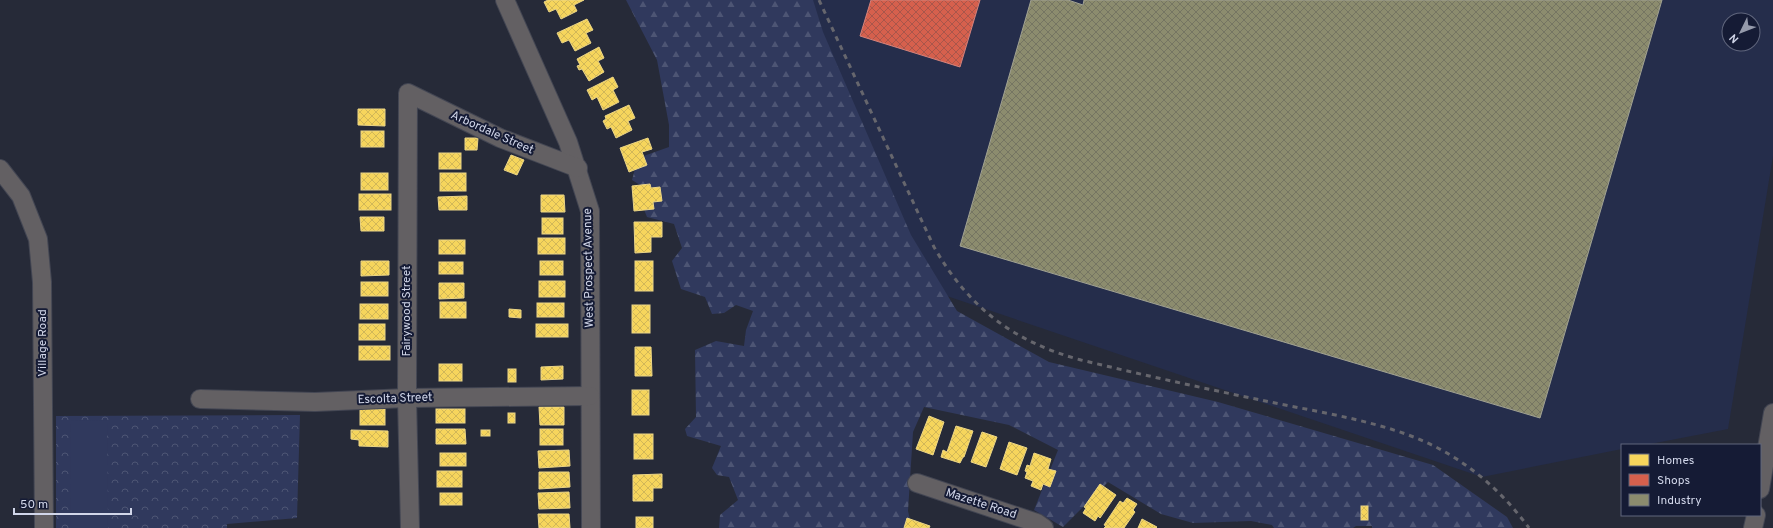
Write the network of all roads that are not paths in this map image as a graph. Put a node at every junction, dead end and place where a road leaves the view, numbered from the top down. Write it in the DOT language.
graph roads {
  1 [pos="505,0"];
  2 [pos="408,93"];
  3 [pos="578,168"];
  4 [pos="0,169"];
  5 [pos="590,396"];
  6 [pos="407,398"];
  7 [pos="200,399"];
  8 [pos="1773,413"];
  9 [pos="917,483"];
  10 [pos="1761,483"];
  11 [pos="1756,516"];
  12 [pos="44,528"];
  13 [pos="410,528"];
  14 [pos="591,528"];
  15 [pos="1044,528"];
  16 [pos="1753,528"];
  1 -- 3 [label="street, West Prospect Avenue"];
  2 -- 3 [label="street, Arbordale Street"];
  2 -- 6 [label="street, Fairywood Street"];
  3 -- 5 [label="street, West Prospect Avenue"];
  4 -- 12 [label="street, Village Road"];
  5 -- 6 [label="street, Escolta Street"];
  5 -- 14 [label="street, West Prospect Avenue"];
  6 -- 7 [label="street, Escolta Street"];
  6 -- 13 [label="street, Fairywood Street"];
  8 -- 10 [label="street"];
  9 -- 15 [label="street, Mazette Road"];
  11 -- 16 [label="street"];
}
